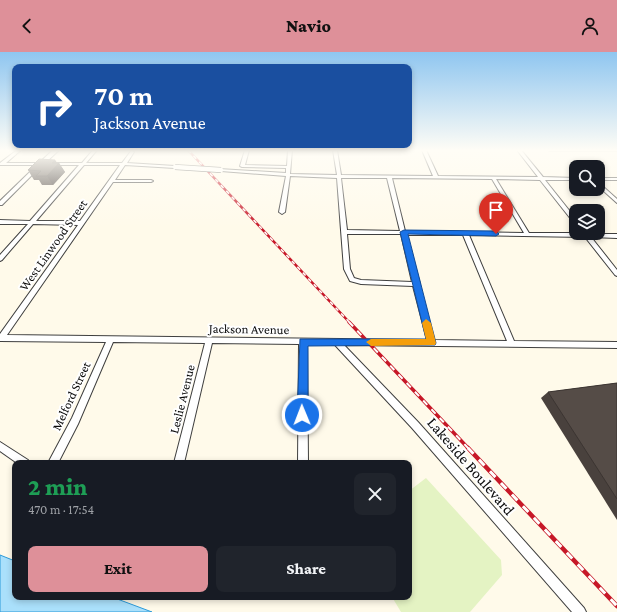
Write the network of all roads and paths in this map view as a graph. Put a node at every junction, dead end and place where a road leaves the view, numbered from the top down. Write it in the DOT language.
graph roads {
  1 [pos="29,176"];
  2 [pos="73,176"];
  3 [pos="115,176"];
  4 [pos="288,176"];
  5 [pos="339,176"];
  6 [pos="346,176"];
  7 [pos="540,176"];
  8 [pos="389,177"];
  9 [pos="436,177"];
  10 [pos="493,178"];
  11 [pos="542,179"];
  12 [pos="569,179"];
  13 [pos="605,179"];
  14 [pos="617,179"];
  15 [pos="112,181"];
  16 [pos="151,181"];
  17 [pos="605,190"];
  18 [pos="617,202"];
  19 [pos="0,204"];
  20 [pos="282,212"];
  21 [pos="569,213"];
  22 [pos="0,222"];
  23 [pos="32,223"];
  24 [pos="82,223"];
  25 [pos="343,232"];
  26 [pos="404,232"];
  27 [pos="465,233"];
  28 [pos="527,234"];
  29 [pos="569,234"];
  30 [pos="605,235"];
  31 [pos="617,236"];
  32 [pos="591,240"];
  33 [pos="0,259"];
  34 [pos="617,274"];
  35 [pos="417,284"];
  36 [pos="0,338"];
  37 [pos="110,340"];
  38 [pos="209,341"];
  39 [pos="303,342"];
  40 [pos="338,343"];
  41 [pos="431,343"];
  42 [pos="512,344"];
  43 [pos="617,345"];
  44 [pos="0,446"];
  45 [pos="21,460"];
  46 [pos="54,460"];
  47 [pos="180,460"];
  48 [pos="303,460"];
  49 [pos="580,612"];
  1 -- 19 [label="street"];
  2 -- 23 [label="street"];
  3 -- 15 [label="street, West Linwood Street"];
  4 -- 20 [label="street"];
  5 -- 25 [label="street"];
  6 -- 8 [label="street"];
  7 -- 11 [label="street"];
  8 -- 9 [label="street"];
  8 -- 26 [label="street"];
  9 -- 10 [label="street"];
  10 -- 11 [label="street"];
  10 -- 28 [label="street"];
  11 -- 12 [label="street"];
  11 -- 21 [label="street"];
  13 -- 14 [label="street"];
  15 -- 16 [label="street"];
  15 -- 24 [label="street, West Linwood Street"];
  17 -- 18 [label="street"];
  22 -- 23 [label="street"];
  23 -- 24 [label="street"];
  23 -- 33 [label="street"];
  24 -- 36 [label="street, West Linwood Street"];
  25 -- 26 [label="street"];
  25 -- 35 [label="street"];
  26 -- 27 [label="street"];
  26 -- 35 [label="street"];
  27 -- 28 [label="street"];
  27 -- 42 [label="street"];
  28 -- 29 [label="street"];
  30 -- 31 [label="street"];
  32 -- 34 [label="street"];
  35 -- 41 [label="street"];
  36 -- 37 [label="street, Jackson Avenue"];
  37 -- 38 [label="street, Jackson Avenue"];
  37 -- 46 [label="street, Melford Street"];
  38 -- 39 [label="street, Jackson Avenue"];
  38 -- 47 [label="street, Leslie Avenue"];
  39 -- 40 [label="street, Jackson Avenue"];
  39 -- 48 [label="street"];
  40 -- 41 [label="street, Jackson Avenue"];
  40 -- 49 [label="street, Lakeside Boulevard"];
  41 -- 42 [label="street, Jackson Avenue"];
  42 -- 43 [label="street, Jackson Avenue"];
  44 -- 45 [label="street"];
}
